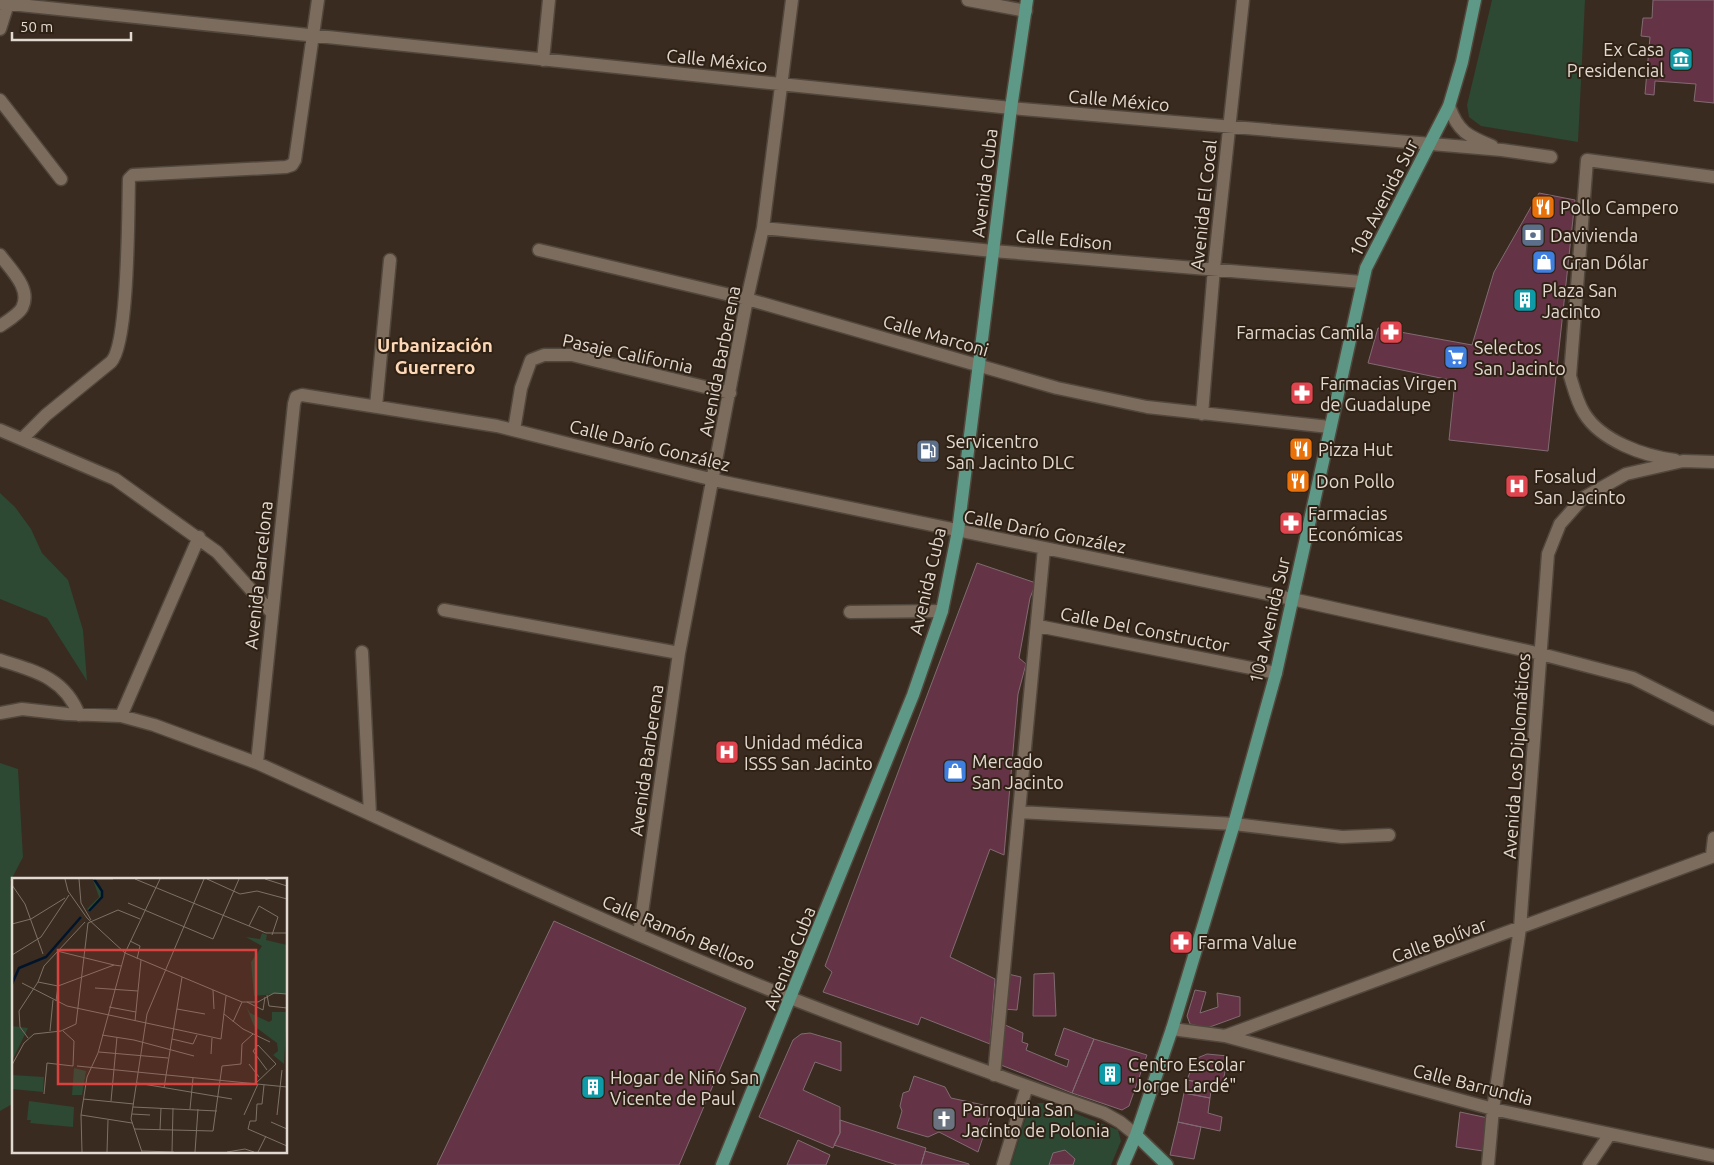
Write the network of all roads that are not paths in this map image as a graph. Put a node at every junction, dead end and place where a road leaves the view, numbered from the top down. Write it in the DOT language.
graph roads {
  1 [pos="318,0"];
  2 [pos="549,0"];
  3 [pos="792,0"];
  4 [pos="968,0"];
  5 [pos="1243,0"];
  6 [pos="1475,0"];
  7 [pos="4,3"];
  8 [pos="1026,5"];
  9 [pos="0,29"];
  10 [pos="314,36"];
  11 [pos="543,60"];
  12 [pos="781,84"];
  13 [pos="0,100"];
  14 [pos="1449,106"];
  15 [pos="1011,108"];
  16 [pos="1229,127"];
  17 [pos="1430,145"];
  18 [pos="1502,150"];
  19 [pos="1551,157"];
  20 [pos="1714,177"];
  21 [pos="60,179"];
  22 [pos="763,228"];
  23 [pos="538,250"];
  24 [pos="993,251"];
  25 [pos="0,255"];
  26 [pos="390,260"];
  27 [pos="1214,268"];
  28 [pos="1362,282"];
  29 [pos="747,300"];
  30 [pos="0,326"];
  31 [pos="978,364"];
  32 [pos="730,393"];
  33 [pos="302,394"];
  34 [pos="376,406"];
  35 [pos="1202,414"];
  36 [pos="1329,427"];
  37 [pos="0,430"];
  38 [pos="514,430"];
  39 [pos="22,439"];
  40 [pos="1683,461"];
  41 [pos="1714,462"];
  42 [pos="714,480"];
  43 [pos="958,531"];
  44 [pos="199,537"];
  45 [pos="1044,548"];
  46 [pos="1292,599"];
  47 [pos="444,610"];
  48 [pos="942,610"];
  49 [pos="850,612"];
  50 [pos="272,613"];
  51 [pos="1038,626"];
  52 [pos="362,652"];
  53 [pos="679,653"];
  54 [pos="1541,654"];
  55 [pos="0,660"];
  56 [pos="1276,673"];
  57 [pos="0,713"];
  58 [pos="79,714"];
  59 [pos="121,716"];
  60 [pos="1714,718"];
  61 [pos="257,763"];
  62 [pos="1019,812"];
  63 [pos="370,814"];
  64 [pos="1234,824"];
  65 [pos="1389,835"];
  66 [pos="1714,838"];
  67 [pos="1713,856"];
  68 [pos="1520,928"];
  69 [pos="639,934"];
  70 [pos="792,998"];
  71 [pos="1172,1029"];
  72 [pos="1225,1036"];
  73 [pos="994,1075"];
  74 [pos="1026,1086"];
  75 [pos="1493,1109"];
  76 [pos="1610,1134"];
  77 [pos="1136,1135"];
  78 [pos="1714,1156"];
  79 [pos="1714,1160"];
  80 [pos="722,1165"];
  81 [pos="1002,1165"];
  82 [pos="1123,1165"];
  83 [pos="1167,1165"];
  84 [pos="1488,1165"];
  85 [pos="1589,1165"];
  86 [pos="1710,1165"];
  1 -- 10 [label="street"];
  2 -- 11 [label="street"];
  3 -- 12 [label="street, Avenida Barberena"];
  4 -- 8 [label="street"];
  5 -- 16 [label="street, Avenida El Cocal"];
  6 -- 14 [label="main road, 10a Avenida Sur"];
  7 -- 9 [label="street"];
  7 -- 10 [label="street, Calle México"];
  8 -- 15 [label="main road, Avenida Cuba"];
  10 -- 11 [label="street, Calle México"];
  10 -- 39 [label="street"];
  11 -- 12 [label="street, Calle México"];
  12 -- 15 [label="street, Calle México"];
  12 -- 22 [label="street, Avenida Barberena"];
  13 -- 21 [label="street"];
  14 -- 17 [label="main road, 10a Avenida Sur"];
  14 -- 18 [label="street"];
  15 -- 16 [label="street, Calle México"];
  15 -- 24 [label="main road, Avenida Cuba"];
  16 -- 17 [label="street, Calle México"];
  16 -- 27 [label="street, Avenida El Cocal"];
  17 -- 18 [label="street, Calle México"];
  17 -- 28 [label="main road, 10a Avenida Sur"];
  18 -- 19 [label="street"];
  20 -- 40 [label="street"];
  22 -- 24 [label="street, Calle Edison"];
  22 -- 29 [label="street, Avenida Barberena"];
  23 -- 29 [label="street, Calle Marconi"];
  24 -- 27 [label="street, Calle Edison"];
  24 -- 31 [label="main road, Avenida Cuba"];
  25 -- 30 [label="street"];
  26 -- 34 [label="street"];
  27 -- 28 [label="street, Calle Edison"];
  27 -- 35 [label="street, Avenida El Cocal"];
  28 -- 36 [label="main road, 10a Avenida Sur"];
  29 -- 31 [label="street, Calle Marconi"];
  29 -- 32 [label="street, Avenida Barberena"];
  31 -- 35 [label="street, Calle Marconi"];
  31 -- 43 [label="main road, Avenida Cuba"];
  32 -- 38 [label="street, Pasaje California"];
  32 -- 42 [label="street, Avenida Barberena"];
  33 -- 34 [label="street, Calle Darío González"];
  33 -- 50 [label="street, Avenida Barcelona"];
  34 -- 38 [label="street, Calle Darío González"];
  35 -- 36 [label="street, Calle Marconi"];
  36 -- 46 [label="main road, 10a Avenida Sur"];
  37 -- 39 [label="street"];
  38 -- 42 [label="street, Calle Darío González"];
  39 -- 44 [label="street"];
  40 -- 41 [label="street, Avenida Los Diplomáticos"];
  40 -- 54 [label="street, Avenida Los Diplomáticos"];
  42 -- 43 [label="street, Calle Darío González"];
  42 -- 53 [label="street, Avenida Barberena"];
  43 -- 45 [label="street, Calle Darío González"];
  43 -- 48 [label="main road, Avenida Cuba"];
  44 -- 50 [label="street"];
  44 -- 59 [label="street"];
  45 -- 46 [label="street, Calle Darío González"];
  45 -- 51 [label="street"];
  46 -- 54 [label="street, Calle Darío González"];
  46 -- 56 [label="main road, 10a Avenida Sur"];
  47 -- 53 [label="street"];
  48 -- 49 [label="street"];
  48 -- 70 [label="main road, Avenida Cuba"];
  50 -- 61 [label="street, Avenida Barcelona"];
  51 -- 56 [label="street, Calle Del Constructor"];
  51 -- 62 [label="street"];
  52 -- 63 [label="street"];
  53 -- 69 [label="street, Avenida Barberena"];
  54 -- 60 [label="street, Calle Darío González"];
  54 -- 68 [label="street, Avenida Los Diplomáticos"];
  55 -- 58 [label="street"];
  56 -- 64 [label="main road, 10a Avenida Sur"];
  57 -- 58 [label="street, Calle Ramón Belloso"];
  58 -- 59 [label="street, Calle Ramón Belloso"];
  59 -- 61 [label="street, Calle Ramón Belloso"];
  61 -- 63 [label="street, Calle Ramón Belloso"];
  62 -- 64 [label="street"];
  62 -- 73 [label="street"];
  63 -- 69 [label="street, Calle Ramón Belloso"];
  64 -- 65 [label="street"];
  64 -- 71 [label="main road, 10a Avenida Sur"];
  66 -- 67 [label="street"];
  67 -- 68 [label="street, Calle Bolívar"];
  68 -- 72 [label="street, Calle Bolívar"];
  68 -- 75 [label="street, Avenida Los Diplomáticos"];
  69 -- 70 [label="street, Calle Ramón Belloso"];
  70 -- 73 [label="street, Calle Ramón Belloso"];
  70 -- 80 [label="main road, Avenida Cuba"];
  71 -- 72 [label="street, Calle Bolívar"];
  71 -- 77 [label="main road, 10a Avenida Sur"];
  72 -- 75 [label="street, Calle Barrundia"];
  73 -- 74 [label="street, Calle Ramón Belloso"];
  74 -- 77 [label="street, Calle Ramón Belloso"];
  74 -- 81 [label="street"];
  75 -- 76 [label="street, Calle Barrundia"];
  75 -- 84 [label="street, Avenida Los Diplomáticos"];
  76 -- 78 [label="street, Calle Barrundia"];
  76 -- 85 [label="street"];
  77 -- 82 [label="main road, 10a Avenida Sur"];
  77 -- 83 [label="main road, Calle Ramón Belloso"];
  79 -- 86 [label="street"];
}
